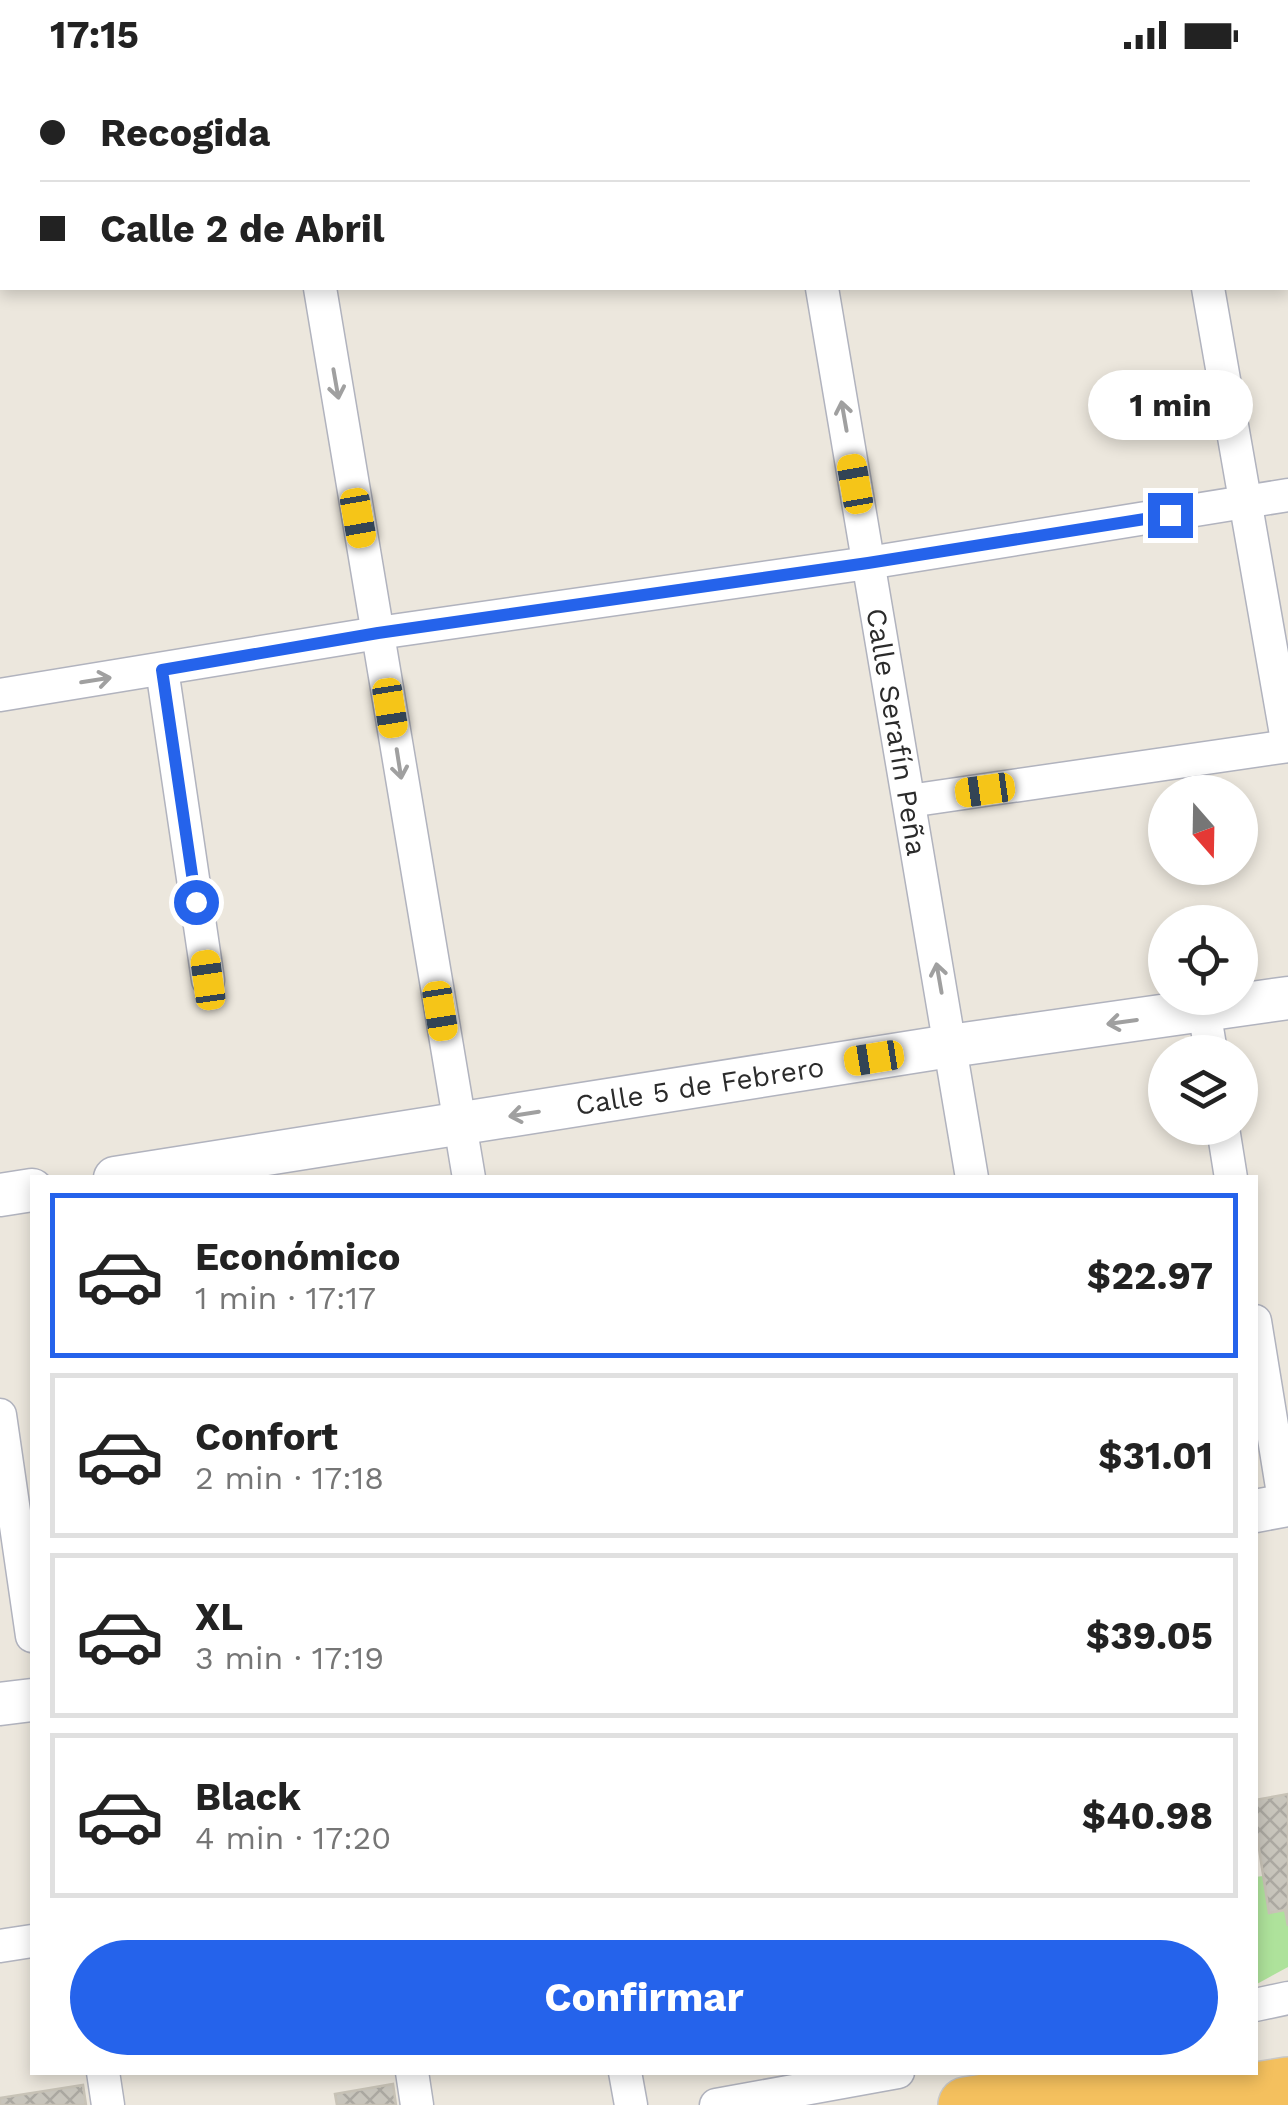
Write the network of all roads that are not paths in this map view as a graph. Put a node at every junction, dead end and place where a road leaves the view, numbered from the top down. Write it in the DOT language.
graph roads {
  1 [pos="320,290"];
  2 [pos="822,290"];
  3 [pos="1208,290"];
  4 [pos="1288,495"];
  5 [pos="1245,503"];
  6 [pos="868,563"];
  7 [pos="378,633"];
  8 [pos="162,670"];
  9 [pos="0,695"];
  10 [pos="1288,746"];
  11 [pos="909,801"];
  12 [pos="208,980"];
  13 [pos="1288,998"];
  14 [pos="1258,1002"];
  15 [pos="1169,1015"];
  16 [pos="950,1046"];
  17 [pos="460,1124"];
  18 [pos="1226,1145"];
  19 [pos="134,1175"];
  20 [pos="468,1175"];
  21 [pos="972,1175"];
  22 [pos="1231,1175"];
  23 [pos="30,1190"];
  24 [pos="0,1195"];
  25 [pos="1258,1348"];
  26 [pos="0,1415"];
  27 [pos="1276,1507"];
  28 [pos="30,1622"];
  29 [pos="30,1700"];
  30 [pos="0,1704"];
  31 [pos="30,1942"];
  32 [pos="0,1946"];
  33 [pos="1288,1998"];
  34 [pos="1258,2004"];
  35 [pos="1288,2055"];
  36 [pos="1258,2060"];
  37 [pos="103,2075"];
  38 [pos="412,2075"];
  39 [pos="626,2075"];
  40 [pos="881,2075"];
  41 [pos="1157,2075"];
  42 [pos="1288,2085"];
  43 [pos="108,2105"];
  44 [pos="417,2105"];
  45 [pos="631,2105"];
  46 [pos="716,2105"];
  47 [pos="966,2105"];
  48 [pos="1162,2105"];
  1 -- 7 [label="street, one-way"];
  6 -- 2 [label="street, Calle Serafín Peña, one-way"];
  3 -- 5 [label="street"];
  4 -- 5 [label="street"];
  5 -- 6 [label="street"];
  5 -- 10 [label="street"];
  6 -- 7 [label="street"];
  6 -- 11 [label="street, Calle Serafín Peña"];
  7 -- 8 [label="street"];
  7 -- 17 [label="street, one-way"];
  9 -- 8 [label="street, one-way"];
  8 -- 12 [label="street"];
  10 -- 11 [label="street"];
  16 -- 11 [label="street, Calle Serafín Peña, one-way"];
  13 -- 14 [label="street, Calle 5 de Febrero"];
  15 -- 16 [label="street, Calle 5 de Febrero, one-way"];
  16 -- 17 [label="street, Calle 5 de Febrero, one-way"];
  16 -- 21 [label="street, Calle Serafín Peña"];
  17 -- 19 [label="street, Calle 5 de Febrero"];
  17 -- 20 [label="street"];
  18 -- 22 [label="street"];
  23 -- 24 [label="street"];
  25 -- 27 [label="street"];
  26 -- 28 [label="street"];
  29 -- 30 [label="street"];
  31 -- 32 [label="street"];
  33 -- 34 [label="street"];
  35 -- 36 [label="highway"];
  37 -- 43 [label="street"];
  38 -- 44 [label="street"];
  39 -- 45 [label="street"];
  40 -- 46 [label="street"];
  41 -- 47 [label="highway"];
  42 -- 48 [label="highway"];
}
